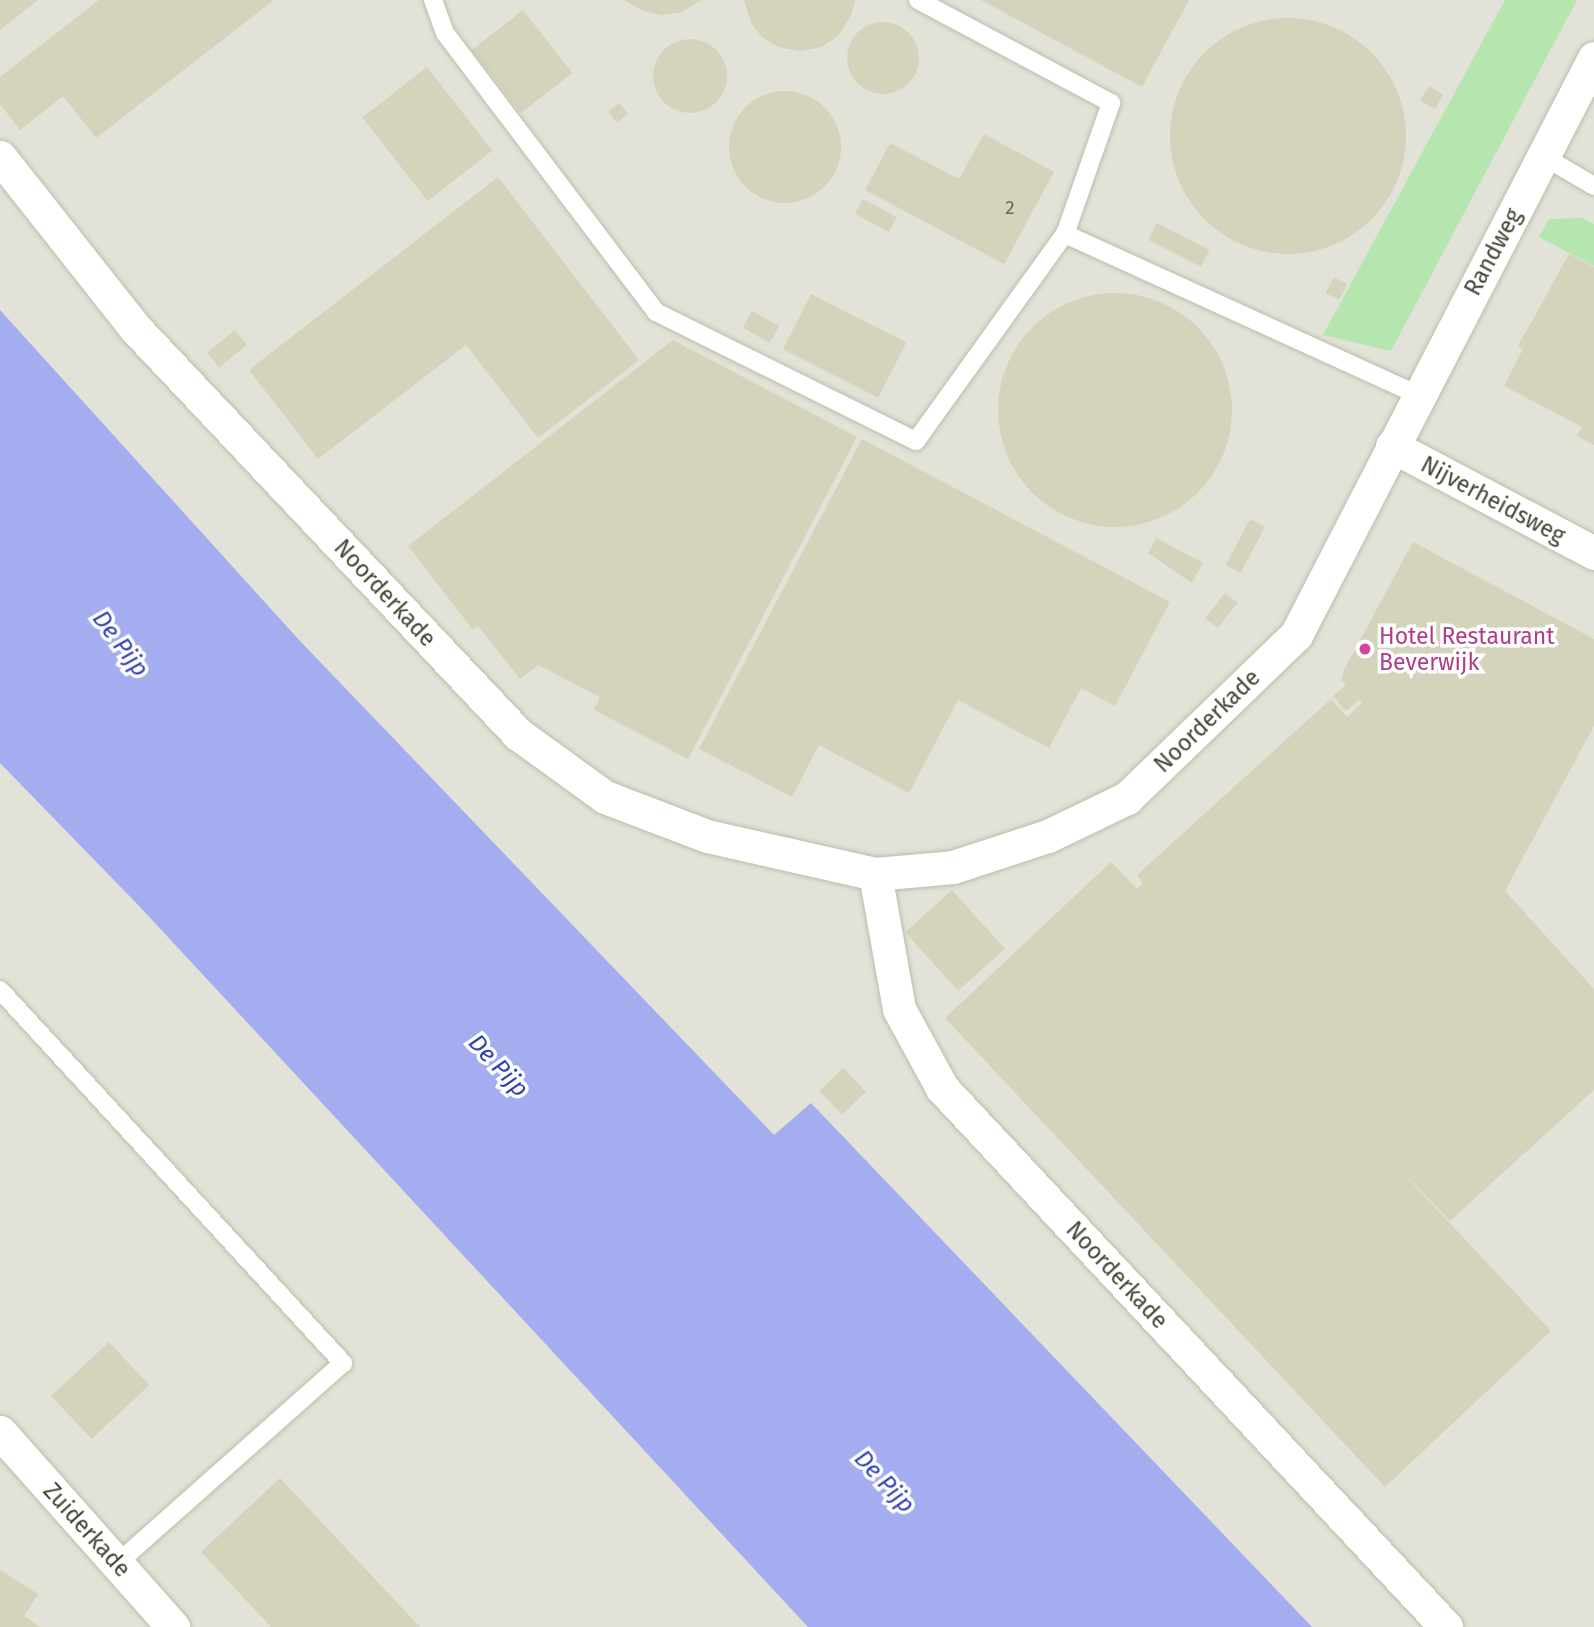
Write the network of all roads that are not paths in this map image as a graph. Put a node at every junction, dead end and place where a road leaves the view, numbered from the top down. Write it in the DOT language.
graph roads {
  1 [pos="918,0"];
  2 [pos="440,3"];
  3 [pos="1594,58"];
  4 [pos="1543,156"];
  5 [pos="0,157"];
  6 [pos="1594,186"];
  7 [pos="1065,234"];
  8 [pos="1418,395"];
  9 [pos="1392,446"];
  10 [pos="1594,553"];
  11 [pos="875,874"];
  12 [pos="0,990"];
  13 [pos="0,1432"];
  14 [pos="117,1564"];
  15 [pos="173,1627"];
  16 [pos="1446,1627"];
  1 -- 7 [label="lane"];
  2 -- 7 [label="lane"];
  3 -- 4 [label="street, Randweg"];
  4 -- 6 [label="lane"];
  4 -- 8 [label="street, Randweg"];
  5 -- 11 [label="street, Noorderkade"];
  7 -- 8 [label="lane"];
  8 -- 9 [label="street, Randweg"];
  9 -- 10 [label="street, Nijverheidsweg"];
  9 -- 11 [label="street, Noorderkade"];
  11 -- 16 [label="street, Noorderkade"];
  12 -- 14 [label="lane"];
  13 -- 14 [label="street, Zuiderkade"];
  14 -- 15 [label="street, Zuiderkade"];
}
